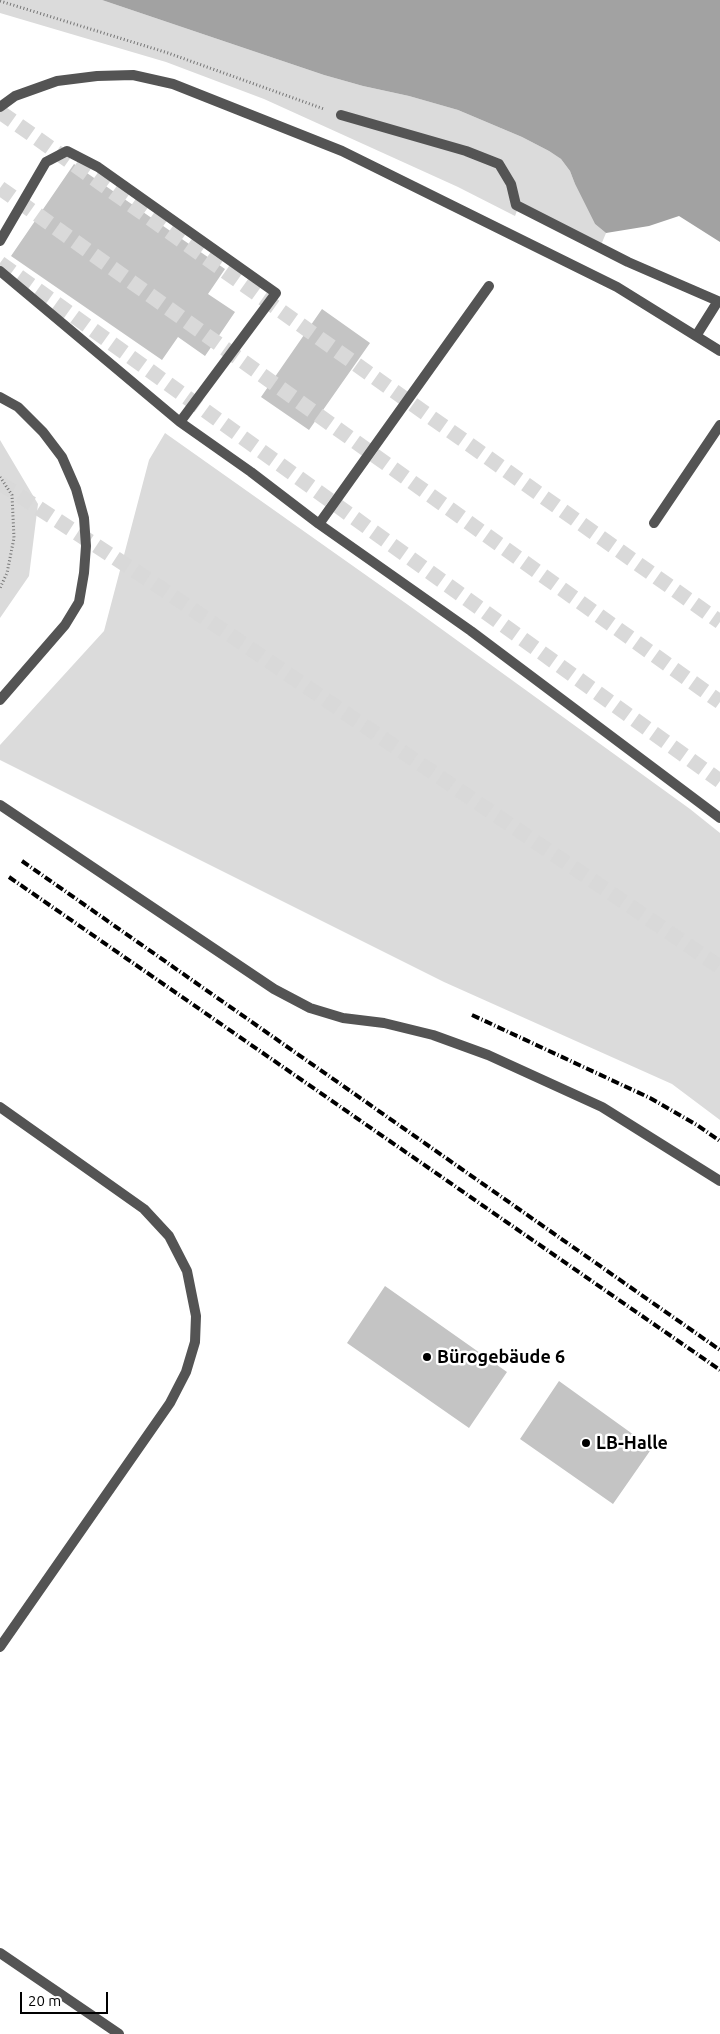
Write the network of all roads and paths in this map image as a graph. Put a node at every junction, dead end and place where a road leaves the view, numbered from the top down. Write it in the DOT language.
graph roads {
  1 [pos="0,2"];
  2 [pos="0,107"];
  3 [pos="341,115"];
  4 [pos="0,241"];
  5 [pos="0,271"];
  6 [pos="489,286"];
  7 [pos="719,301"];
  8 [pos="696,336"];
  9 [pos="720,350"];
  10 [pos="0,397"];
  11 [pos="180,422"];
  12 [pos="720,425"];
  13 [pos="0,477"];
  14 [pos="654,523"];
  15 [pos="319,524"];
  16 [pos="0,588"];
  17 [pos="0,700"];
  18 [pos="0,805"];
  19 [pos="720,818"];
  20 [pos="0,1107"];
  21 [pos="720,1181"];
  22 [pos="0,1647"];
  23 [pos="0,1953"];
  24 [pos="119,2034"];
  1 -- 3 [label="path"];
  2 -- 8 [label="lane"];
  3 -- 7 [label="lane"];
  4 -- 11 [label="lane"];
  5 -- 11 [label="lane"];
  6 -- 15 [label="lane"];
  7 -- 8 [label="lane"];
  8 -- 9 [label="lane"];
  10 -- 17 [label="lane"];
  11 -- 15 [label="lane"];
  12 -- 14 [label="lane"];
  13 -- 16 [label="path"];
  15 -- 19 [label="lane"];
  18 -- 21 [label="lane"];
  20 -- 22 [label="lane"];
  23 -- 24 [label="lane"];
}
